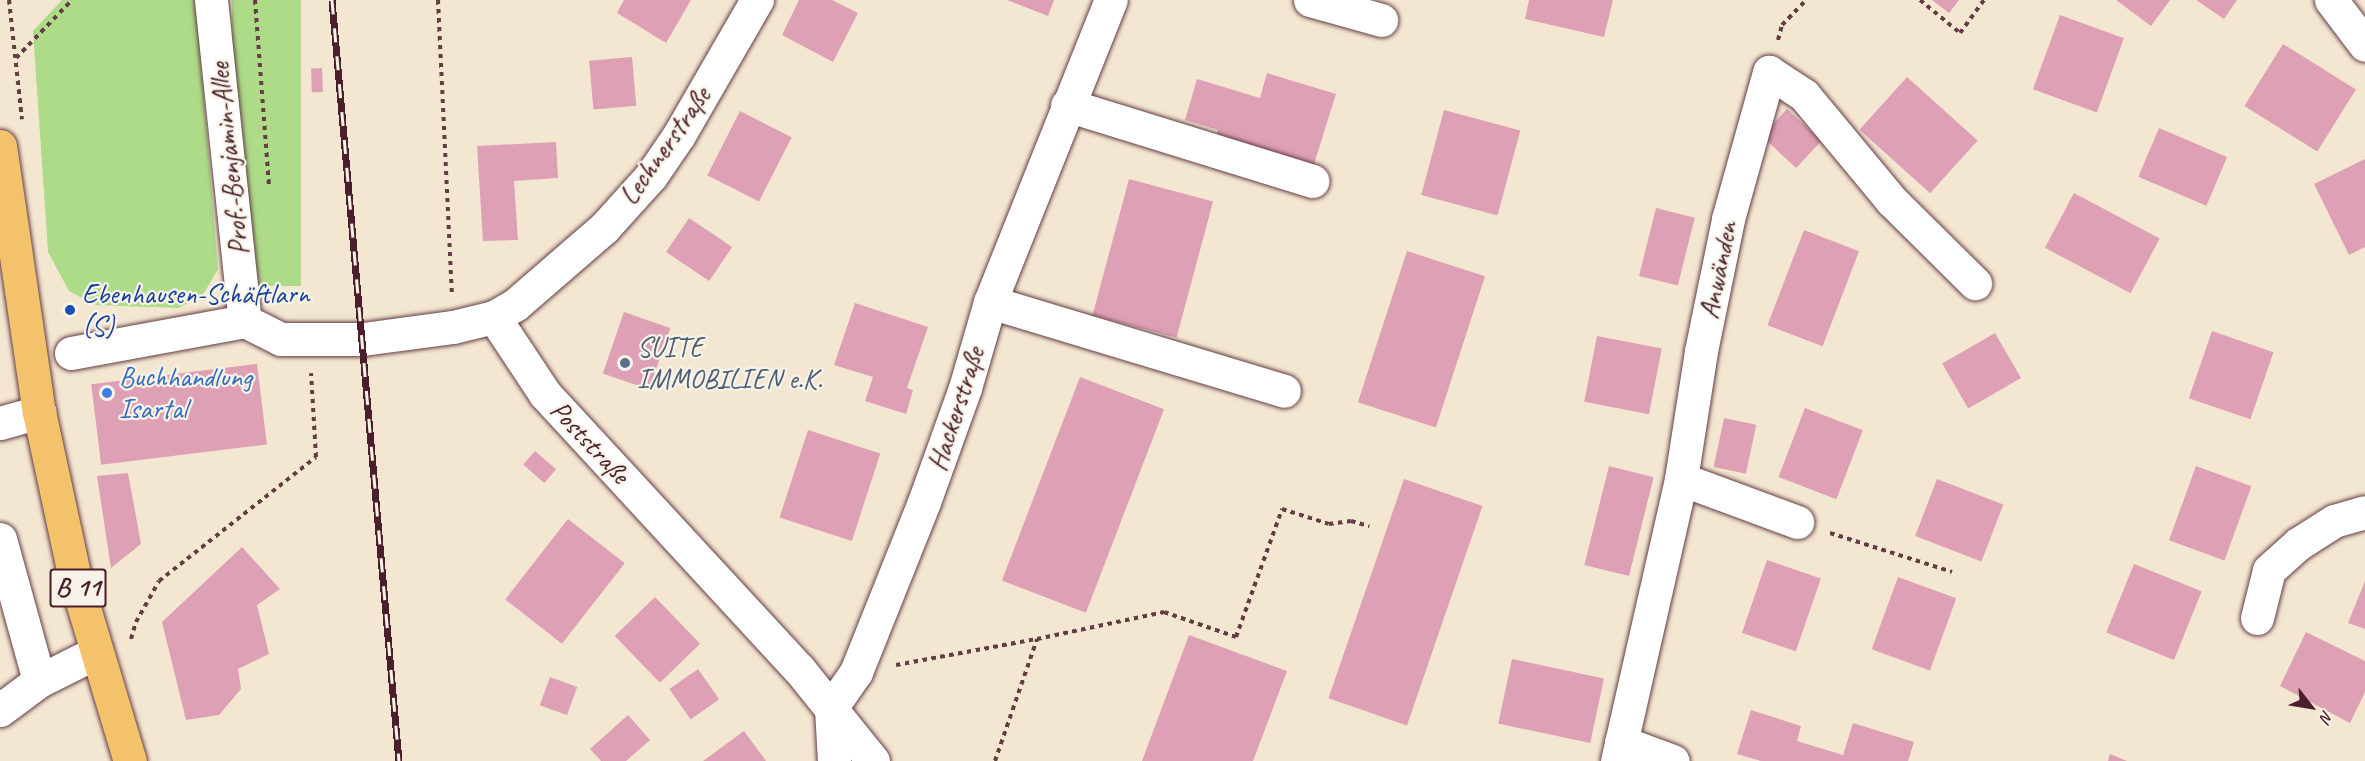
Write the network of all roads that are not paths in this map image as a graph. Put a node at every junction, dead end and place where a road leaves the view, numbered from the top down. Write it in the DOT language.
graph roads {
  1 [pos="212,0"];
  2 [pos="757,0"];
  3 [pos="1111,0"];
  4 [pos="1310,0"];
  5 [pos="2344,5"];
  6 [pos="1381,20"];
  7 [pos="2365,45"];
  8 [pos="1067,105"];
  9 [pos="0,146"];
  10 [pos="1313,181"];
  11 [pos="1975,283"];
  12 [pos="990,302"];
  13 [pos="494,317"];
  14 [pos="245,321"];
  15 [pos="71,353"];
  16 [pos="1284,390"];
  17 [pos="39,412"];
  18 [pos="0,423"];
  19 [pos="1681,479"];
  20 [pos="2365,512"];
  21 [pos="1797,522"];
  22 [pos="0,539"];
  23 [pos="2256,618"];
  24 [pos="95,653"];
  25 [pos="39,681"];
  26 [pos="831,708"];
  27 [pos="0,710"];
  28 [pos="1619,752"];
  29 [pos="130,761"];
  30 [pos="834,761"];
  31 [pos="873,761"];
  32 [pos="1673,761"];
  1 -- 14 [label="street, Prof.-Benjamin-Allee"];
  2 -- 13 [label="street, Lechnerstraße"];
  3 -- 8 [label="street, Hackerstraße"];
  4 -- 6 [label="street"];
  5 -- 7 [label="street"];
  8 -- 10 [label="street"];
  8 -- 12 [label="street, Hackerstraße"];
  9 -- 17 [label="main road, B 11"];
  11 -- 19 [label="street, Anwänden"];
  12 -- 16 [label="street"];
  12 -- 26 [label="street, Hackerstraße"];
  13 -- 14 [label="street"];
  13 -- 26 [label="street, Poststraße"];
  14 -- 15 [label="street"];
  17 -- 18 [label="street"];
  17 -- 24 [label="main road, B 11"];
  19 -- 21 [label="street"];
  19 -- 28 [label="street, Anwänden"];
  20 -- 23 [label="street"];
  22 -- 25 [label="street"];
  24 -- 25 [label="street"];
  24 -- 29 [label="main road, B 11"];
  25 -- 27 [label="street"];
  26 -- 30 [label="street"];
  26 -- 31 [label="street, Poststraße"];
  28 -- 32 [label="street"];
}
